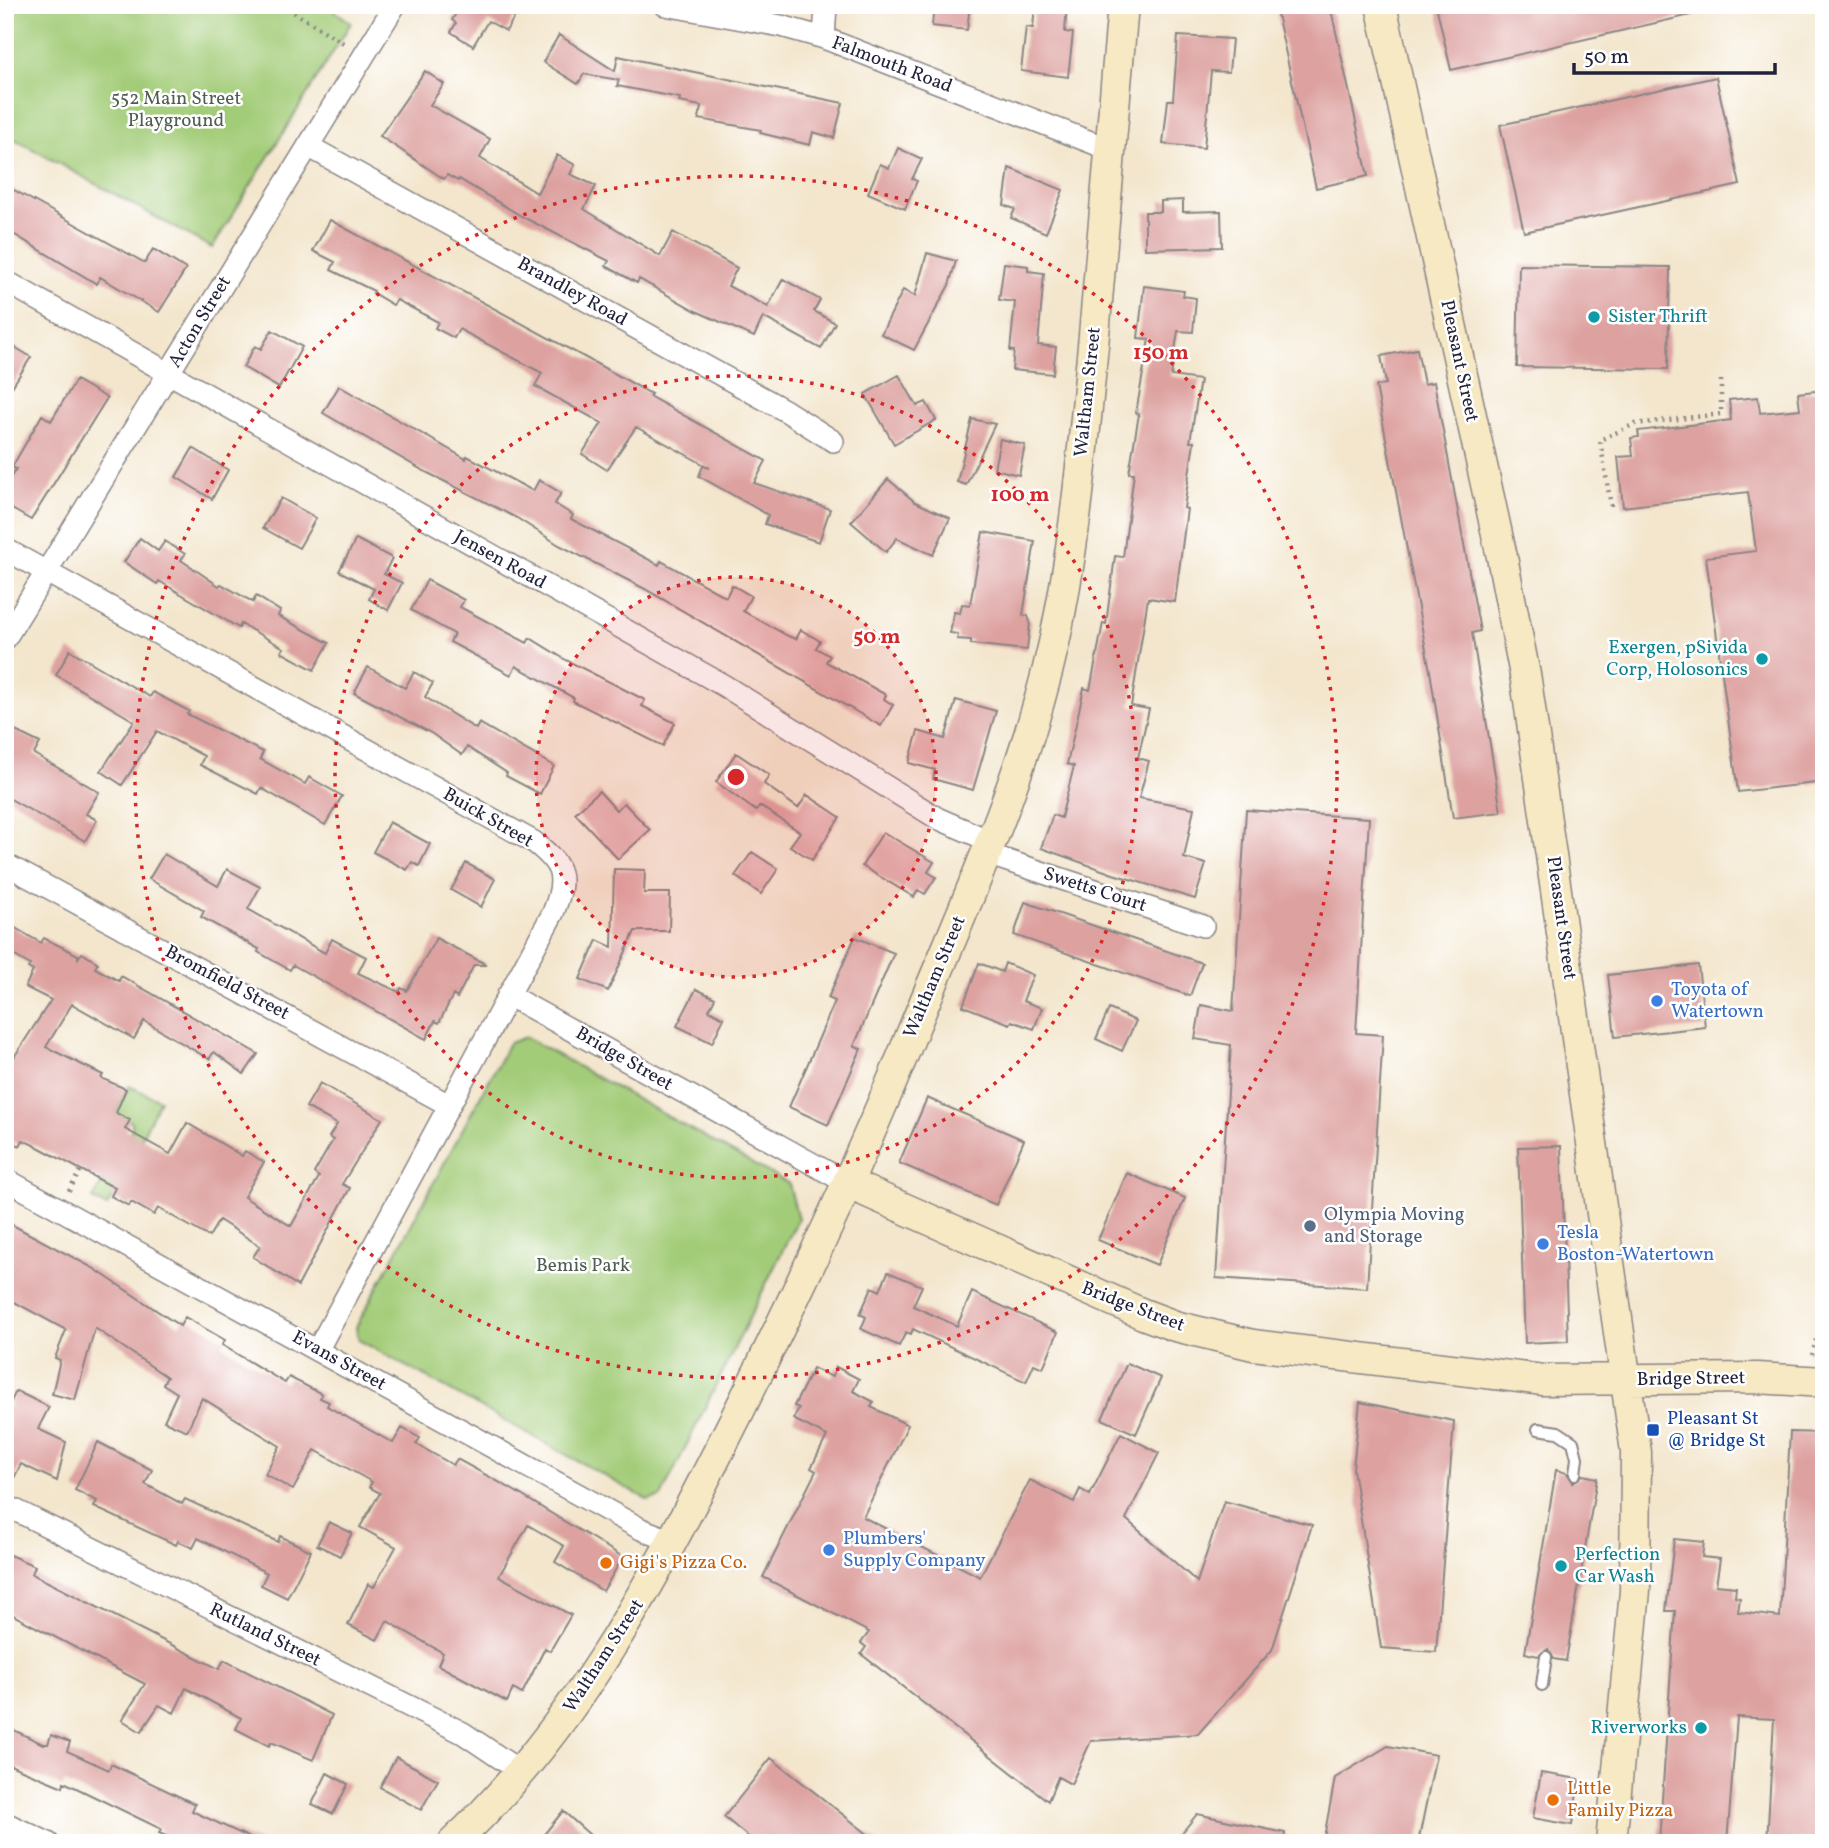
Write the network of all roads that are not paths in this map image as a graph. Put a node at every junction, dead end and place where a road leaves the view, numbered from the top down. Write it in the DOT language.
graph roads {
  1 [pos="395,5"];
  2 [pos="665,5"];
  3 [pos="826,5"];
  4 [pos="1123,5"];
  5 [pos="1381,5"];
  6 [pos="824,38"];
  7 [pos="308,146"];
  8 [pos="1111,150"];
  9 [pos="5,281"];
  10 [pos="169,373"];
  11 [pos="833,441"];
  12 [pos="5,549"];
  13 [pos="47,572"];
  14 [pos="5,639"];
  15 [pos="990,848"];
  16 [pos="5,864"];
  17 [pos="1203,926"];
  18 [pos="508,995"];
  19 [pos="447,1104"];
  20 [pos="5,1179"];
  21 [pos="849,1184"];
  22 [pos="317,1349"];
  23 [pos="1626,1380"];
  24 [pos="1816,1382"];
  25 [pos="1538,1429"];
  26 [pos="1575,1474"];
  27 [pos="5,1505"];
  28 [pos="674,1542"];
  29 [pos="1546,1657"];
  30 [pos="1542,1685"];
  31 [pos="521,1772"];
  32 [pos="5,1823"];
  33 [pos="458,1841"];
  34 [pos="48,1843"];
  35 [pos="1611,1843"];
  1 -- 7 [label="street, Acton Street"];
  2 -- 6 [label="street, Falmouth Road"];
  3 -- 6 [label="street"];
  4 -- 8 [label="street, Waltham Street"];
  5 -- 23 [label="street, Pleasant Street"];
  6 -- 8 [label="street, Falmouth Road"];
  7 -- 10 [label="street, Acton Street"];
  7 -- 11 [label="street, Brandley Road"];
  8 -- 15 [label="street, Waltham Street"];
  9 -- 10 [label="street, Jensen Road"];
  10 -- 13 [label="street, Acton Street"];
  10 -- 15 [label="street, Jensen Road"];
  12 -- 13 [label="street, Buick Street"];
  13 -- 14 [label="street, Acton Street"];
  13 -- 18 [label="street, Buick Street"];
  15 -- 17 [label="street, Swetts Court"];
  15 -- 21 [label="street, Waltham Street"];
  16 -- 19 [label="street, Bromfield Street"];
  18 -- 19 [label="street, Buick Street"];
  18 -- 21 [label="street, Bridge Street"];
  19 -- 22 [label="street, Buick Street"];
  20 -- 22 [label="street, Evans Street"];
  21 -- 23 [label="street, Bridge Street"];
  21 -- 28 [label="street, Waltham Street"];
  22 -- 28 [label="street, Evans Street"];
  23 -- 24 [label="street, Bridge Street"];
  23 -- 35 [label="street, Pleasant Street"];
  25 -- 26 [label="lane"];
  27 -- 31 [label="street, Rutland Street"];
  28 -- 31 [label="street, Waltham Street"];
  29 -- 30 [label="lane"];
  31 -- 33 [label="street, Waltham Street"];
  32 -- 34 [label="street"];
}
